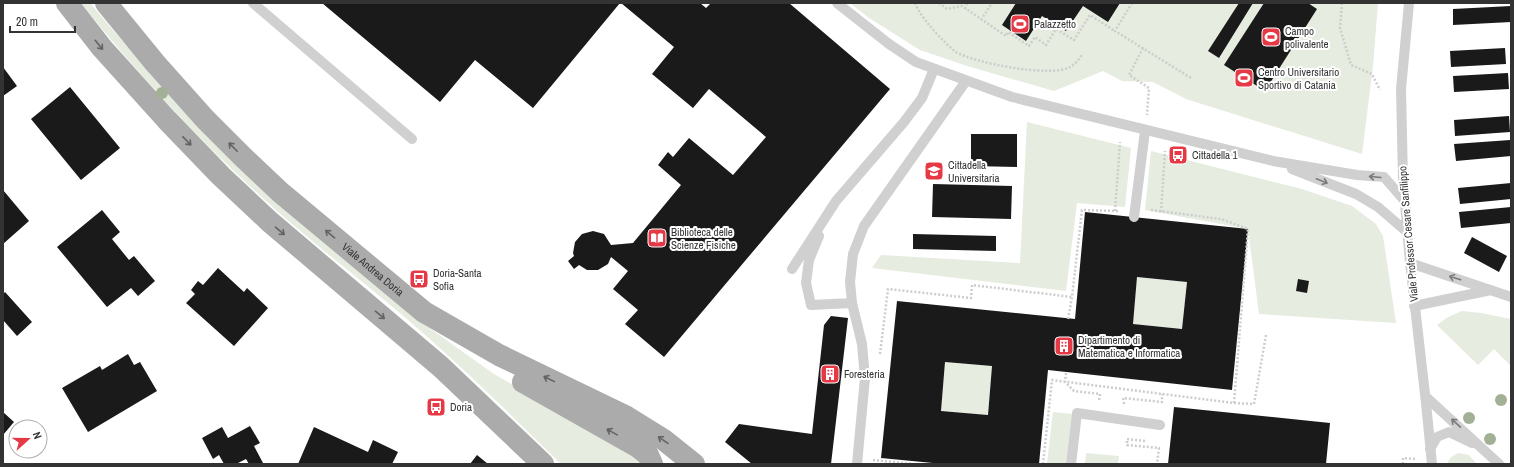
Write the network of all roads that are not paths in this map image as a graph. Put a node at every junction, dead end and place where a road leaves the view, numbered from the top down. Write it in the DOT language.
graph roads {
  1 [pos="67,3"];
  2 [pos="106,3"];
  3 [pos="123,3"];
  4 [pos="253,3"];
  5 [pos="837,3"];
  6 [pos="1409,3"];
  7 [pos="155,64"];
  8 [pos="934,68"];
  9 [pos="966,81"];
  10 [pos="1145,131"];
  11 [pos="412,138"];
  12 [pos="1273,161"];
  13 [pos="1404,200"];
  14 [pos="1134,213"];
  15 [pos="828,214"];
  16 [pos="1407,232"];
  17 [pos="1410,263"];
  18 [pos="792,269"];
  19 [pos="1492,290"];
  20 [pos="1510,295"];
  21 [pos="852,303"];
  22 [pos="1414,306"];
  23 [pos="424,312"];
  24 [pos="1425,396"];
  25 [pos="1160,425"];
  26 [pos="1430,449"];
  27 [pos="1484,450"];
  28 [pos="543,464"];
  29 [pos="652,464"];
  30 [pos="694,464"];
  31 [pos="857,464"];
  32 [pos="1071,464"];
  33 [pos="1432,464"];
  34 [pos="1499,464"];
  1 -- 28 [label="main road, one-way"];
  2 -- 7 [label="main road, Viale Andrea Doria"];
  3 -- 7 [label="main road"];
  4 -- 11 [label="lane"];
  5 -- 8 [label="lane"];
  6 -- 13 [label="lane, Viale Professor Cesare Sanfilippo"];
  23 -- 7 [label="main road, Viale Andrea Doria, one-way"];
  8 -- 9 [label="lane"];
  8 -- 15 [label="lane"];
  9 -- 10 [label="lane"];
  9 -- 21 [label="lane"];
  10 -- 12 [label="lane"];
  10 -- 14 [label="lane"];
  13 -- 12 [label="lane, one-way"];
  12 -- 16 [label="lane, one-way"];
  13 -- 16 [label="lane, Viale Professor Cesare Sanfilippo"];
  15 -- 18 [label="lane"];
  15 -- 21 [label="lane"];
  16 -- 17 [label="lane, Viale Professor Cesare Sanfilippo"];
  19 -- 17 [label="lane, one-way"];
  17 -- 22 [label="lane, Viale Professor Cesare Sanfilippo"];
  19 -- 20 [label="lane"];
  19 -- 22 [label="lane"];
  21 -- 31 [label="lane"];
  22 -- 24 [label="lane, Viale Professor Cesare Sanfilippo"];
  29 -- 23 [label="main road, one-way"];
  30 -- 23 [label="main road, Viale Andrea Doria, one-way"];
  24 -- 26 [label="lane, Viale Professor Cesare Sanfilippo"];
  27 -- 24 [label="lane, one-way"];
  25 -- 32 [label="lane"];
  26 -- 27 [label="lane"];
  26 -- 33 [label="lane, Viale Professor Cesare Sanfilippo"];
  27 -- 34 [label="lane"];
}
